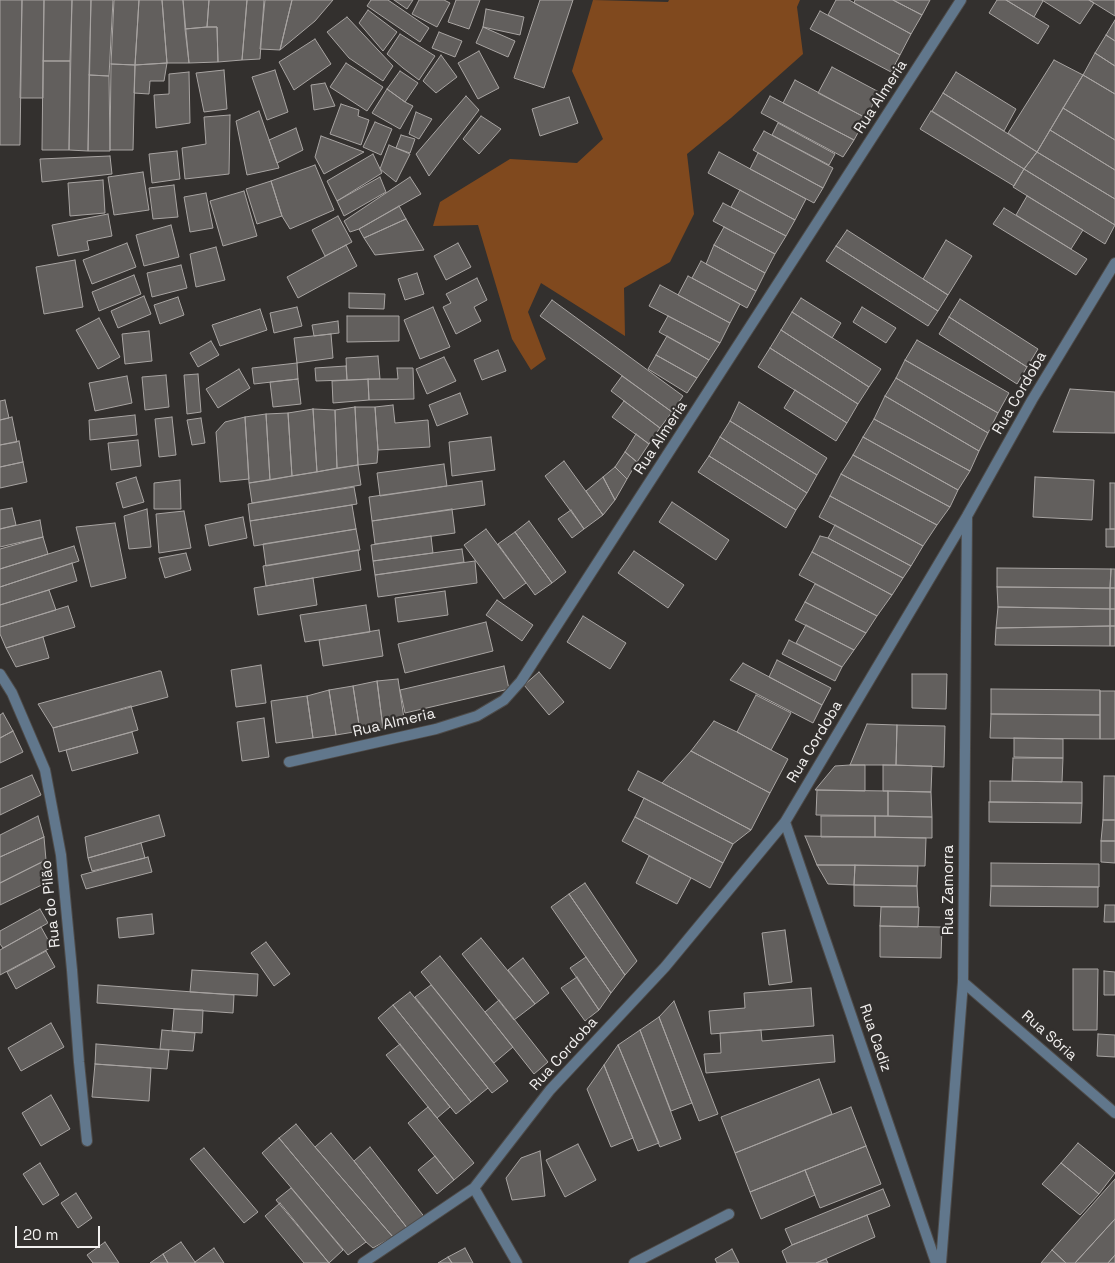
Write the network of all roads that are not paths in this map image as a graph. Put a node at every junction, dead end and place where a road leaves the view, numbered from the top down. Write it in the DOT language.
graph roads {
  1 [pos="961,0"];
  2 [pos="1115,263"];
  3 [pos="967,516"];
  4 [pos="0,674"];
  5 [pos="289,762"];
  6 [pos="785,822"];
  7 [pos="963,982"];
  8 [pos="1115,1113"];
  9 [pos="87,1141"];
  10 [pos="474,1188"];
  11 [pos="729,1214"];
  12 [pos="363,1263"];
  13 [pos="517,1263"];
  14 [pos="634,1263"];
  15 [pos="936,1263"];
  16 [pos="941,1263"];
  1 -- 5 [label="street, Rua Almeria"];
  2 -- 3 [label="street, Rua Cordoba"];
  3 -- 6 [label="street, Rua Cordoba"];
  3 -- 7 [label="street, Rua Zamorra"];
  4 -- 9 [label="street, Rua do Pilão"];
  6 -- 10 [label="street, Rua Cordoba"];
  6 -- 15 [label="street, Rua Cadiz"];
  7 -- 8 [label="street, Rua Sória"];
  7 -- 16 [label="street, Rua Zamorra"];
  10 -- 12 [label="street, Rua Cordoba"];
  10 -- 13 [label="street"];
  11 -- 14 [label="street"];
}
